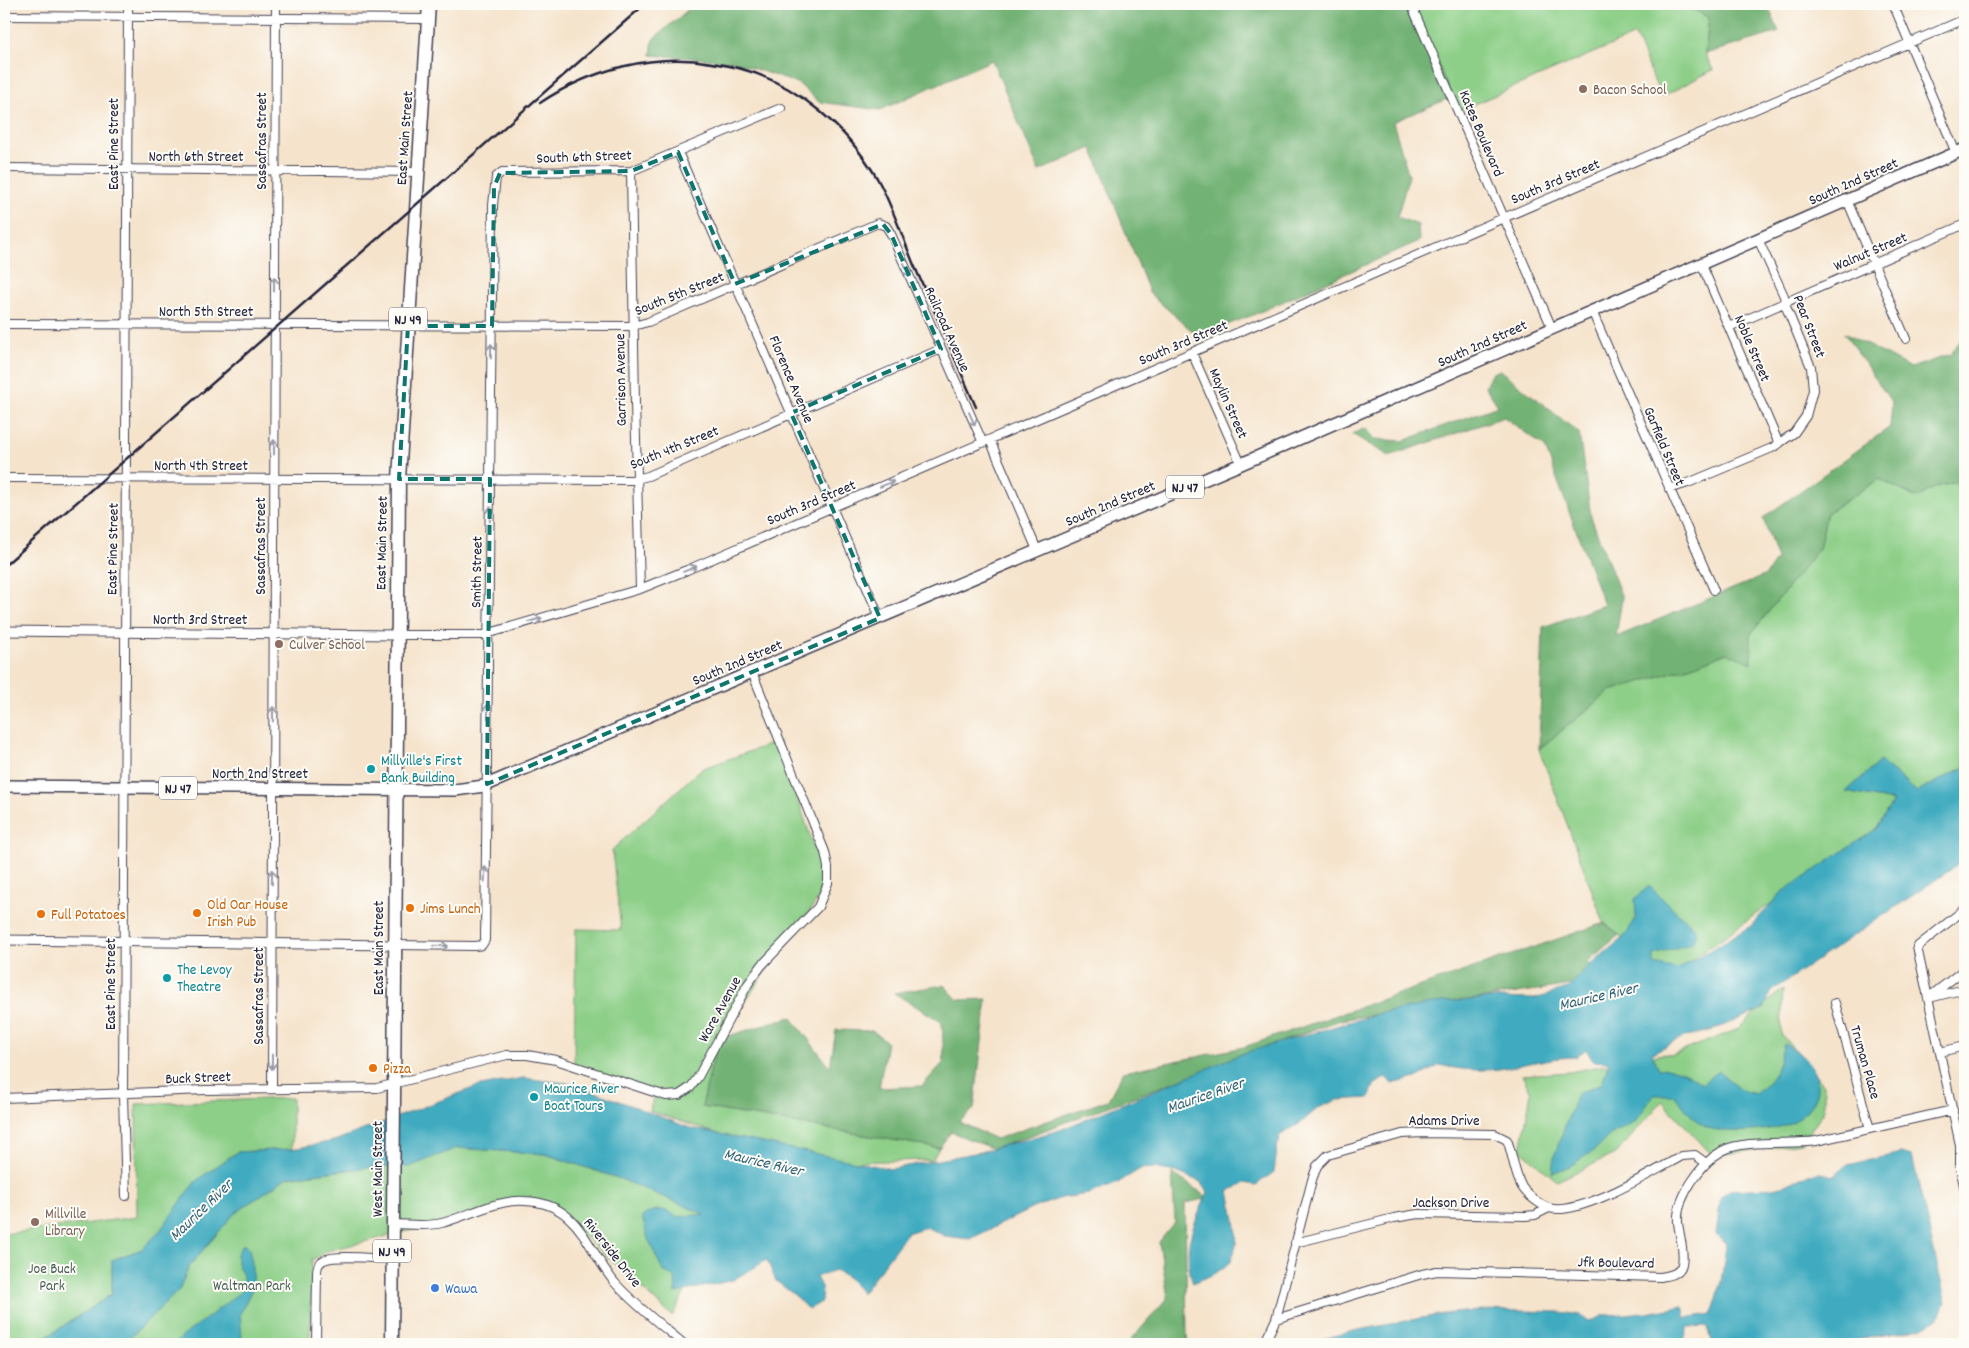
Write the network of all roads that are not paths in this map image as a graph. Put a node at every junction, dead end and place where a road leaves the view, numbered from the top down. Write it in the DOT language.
graph roads {
  1 [pos="128,4"];
  2 [pos="276,4"];
  3 [pos="429,4"];
  4 [pos="1411,4"];
  5 [pos="1893,4"];
  6 [pos="4,16"];
  7 [pos="128,17"];
  8 [pos="276,18"];
  9 [pos="428,19"];
  10 [pos="1965,19"];
  11 [pos="1910,43"];
  12 [pos="781,108"];
  13 [pos="1961,151"];
  14 [pos="678,152"];
  15 [pos="4,168"];
  16 [pos="127,170"];
  17 [pos="275,170"];
  18 [pos="631,171"];
  19 [pos="419,172"];
  20 [pos="1847,200"];
  21 [pos="493,205"];
  22 [pos="1504,218"];
  23 [pos="1965,224"];
  24 [pos="886,226"];
  25 [pos="1758,239"];
  26 [pos="1701,264"];
  27 [pos="1874,264"];
  28 [pos="735,284"];
  29 [pos="1785,302"];
  30 [pos="1592,311"];
  31 [pos="4,324"];
  32 [pos="127,324"];
  33 [pos="274,326"];
  34 [pos="408,326"];
  35 [pos="492,326"];
  36 [pos="633,326"];
  37 [pos="1729,327"];
  38 [pos="1552,328"];
  39 [pos="1906,339"];
  40 [pos="941,348"];
  41 [pos="1192,353"];
  42 [pos="791,413"];
  43 [pos="986,442"];
  44 [pos="1779,444"];
  45 [pos="1241,464"];
  46 [pos="4,478"];
  47 [pos="126,479"];
  48 [pos="274,479"];
  49 [pos="398,479"];
  50 [pos="637,479"];
  51 [pos="490,480"];
  52 [pos="1669,489"];
  53 [pos="832,507"];
  54 [pos="1037,550"];
  55 [pos="640,589"];
  56 [pos="1714,590"];
  57 [pos="880,618"];
  58 [pos="4,632"];
  59 [pos="125,632"];
  60 [pos="273,633"];
  61 [pos="489,634"];
  62 [pos="397,635"];
  63 [pos="752,672"];
  64 [pos="487,784"];
  65 [pos="4,786"];
  66 [pos="124,787"];
  67 [pos="272,788"];
  68 [pos="396,789"];
  69 [pos="1965,909"];
  70 [pos="4,940"];
  71 [pos="124,941"];
  72 [pos="272,943"];
  73 [pos="394,945"];
  74 [pos="1965,969"];
  75 [pos="1965,989"];
  76 [pos="1928,998"];
  77 [pos="1835,1002"];
  78 [pos="1965,1046"];
  79 [pos="1940,1052"];
  80 [pos="393,1084"];
  81 [pos="272,1089"];
  82 [pos="123,1095"];
  83 [pos="4,1098"];
  84 [pos="1952,1110"];
  85 [pos="1870,1129"];
  86 [pos="1962,1144"];
  87 [pos="1706,1163"];
  88 [pos="1965,1190"];
  89 [pos="126,1196"];
  90 [pos="1549,1208"];
  91 [pos="392,1224"];
  92 [pos="1295,1243"];
  93 [pos="392,1259"];
  94 [pos="1276,1319"];
  95 [pos="316,1344"];
  96 [pos="392,1344"];
  97 [pos="684,1344"];
  98 [pos="1264,1344"];
  1 -- 7 [label="street, East Pine Street"];
  2 -- 8 [label="street, Sassafras Street"];
  3 -- 9 [label="highway, East Main Street / NJ 49"];
  4 -- 22 [label="street, Kates Boulevard"];
  5 -- 11 [label="street"];
  6 -- 7 [label="street"];
  7 -- 8 [label="street"];
  7 -- 16 [label="street, East Pine Street"];
  8 -- 9 [label="street"];
  8 -- 17 [label="street, Sassafras Street"];
  9 -- 19 [label="highway, East Main Street / NJ 49"];
  10 -- 11 [label="street, South 3rd Street"];
  11 -- 13 [label="street"];
  11 -- 22 [label="street, South 3rd Street"];
  12 -- 14 [label="street, South 6th Street"];
  13 -- 20 [label="main road, South 2nd Street / NJ 47"];
  14 -- 18 [label="street, South 6th Street"];
  14 -- 28 [label="street, Florence Avenue"];
  15 -- 16 [label="street, North 6th Street"];
  16 -- 17 [label="street, North 6th Street"];
  16 -- 32 [label="street, East Pine Street"];
  17 -- 19 [label="street, North 6th Street"];
  33 -- 17 [label="street, Sassafras Street, one-way"];
  18 -- 21 [label="street, South 6th Street"];
  18 -- 36 [label="street, Garrison Avenue"];
  19 -- 34 [label="highway, East Main Street / NJ 49"];
  20 -- 25 [label="main road, South 2nd Street / NJ 47"];
  20 -- 27 [label="street"];
  21 -- 35 [label="street, Smith Street"];
  22 -- 38 [label="street, Kates Boulevard"];
  22 -- 41 [label="street, South 3rd Street"];
  23 -- 27 [label="street, Walnut Street"];
  24 -- 28 [label="street, South 5th Street"];
  24 -- 40 [label="street, Railroad Avenue, one-way"];
  25 -- 26 [label="main road, South 2nd Street / NJ 47"];
  25 -- 29 [label="street, Pear Street"];
  26 -- 30 [label="main road, South 2nd Street / NJ 47"];
  26 -- 37 [label="street, Noble Street"];
  27 -- 29 [label="street, Walnut Street"];
  27 -- 39 [label="street"];
  28 -- 36 [label="street, South 5th Street"];
  28 -- 42 [label="street, Florence Avenue"];
  29 -- 37 [label="street, Walnut Street"];
  29 -- 44 [label="street, Pear Street"];
  30 -- 38 [label="main road, South 2nd Street / NJ 47"];
  30 -- 52 [label="street, Garfield Street"];
  31 -- 32 [label="street, North 5th Street"];
  32 -- 33 [label="street, North 5th Street"];
  32 -- 47 [label="street, East Pine Street"];
  33 -- 34 [label="street, North 5th Street"];
  48 -- 33 [label="street, Sassafras Street, one-way"];
  34 -- 35 [label="street, South 5th Street"];
  34 -- 49 [label="highway, East Main Street / NJ 49"];
  35 -- 36 [label="street, South 5th Street"];
  51 -- 35 [label="street, Smith Street, one-way"];
  36 -- 50 [label="street, Garrison Avenue"];
  37 -- 44 [label="street, Noble Street"];
  38 -- 45 [label="main road, South 2nd Street / NJ 47"];
  40 -- 42 [label="street, South 4th Street"];
  40 -- 43 [label="street, Railroad Avenue, one-way"];
  41 -- 43 [label="street, South 3rd Street"];
  41 -- 45 [label="street, Maylin Street"];
  42 -- 50 [label="street, South 4th Street"];
  42 -- 53 [label="street, Florence Avenue"];
  53 -- 43 [label="street, South 3rd Street, one-way"];
  43 -- 54 [label="street, Railroad Avenue"];
  44 -- 52 [label="street, Pear Street"];
  45 -- 54 [label="main road, South 2nd Street / NJ 47"];
  46 -- 47 [label="street, North 4th Street"];
  47 -- 48 [label="street, North 4th Street"];
  47 -- 59 [label="street, East Pine Street"];
  48 -- 49 [label="street, North 4th Street"];
  48 -- 60 [label="street, Sassafras Street"];
  49 -- 51 [label="street, South 4th Street"];
  49 -- 62 [label="highway, East Main Street / NJ 49"];
  50 -- 51 [label="street, South 4th Street"];
  50 -- 55 [label="street, Garrison Avenue"];
  61 -- 51 [label="street, Smith Street, one-way"];
  52 -- 56 [label="street, Garfield Street"];
  55 -- 53 [label="street, South 3rd Street, one-way"];
  53 -- 57 [label="street, Florence Avenue"];
  54 -- 57 [label="main road, South 2nd Street / NJ 47"];
  61 -- 55 [label="street, South 3rd Street, one-way"];
  57 -- 63 [label="main road, South 2nd Street / NJ 47"];
  58 -- 59 [label="street, North 3rd Street"];
  59 -- 60 [label="street, North 3rd Street"];
  59 -- 66 [label="street, East Pine Street"];
  60 -- 62 [label="street, North 3rd Street"];
  67 -- 60 [label="street, Sassafras Street, one-way"];
  61 -- 62 [label="street, South 3rd Street"];
  64 -- 61 [label="street, Smith Street, one-way"];
  62 -- 68 [label="highway, East Main Street / NJ 49"];
  63 -- 64 [label="main road, South 2nd Street / NJ 47"];
  63 -- 80 [label="street, Ware Avenue"];
  64 -- 68 [label="main road, South 2nd Street / NJ 47"];
  73 -- 64 [label="street, Smith Street, one-way"];
  65 -- 66 [label="main road, North 2nd Street / NJ 47"];
  66 -- 67 [label="main road, North 2nd Street / NJ 47"];
  66 -- 71 [label="street, East Pine Street"];
  67 -- 68 [label="main road, North 2nd Street / NJ 47"];
  72 -- 67 [label="street, Sassafras Street, one-way"];
  68 -- 73 [label="highway, East Main Street / NJ 49"];
  69 -- 76 [label="street"];
  70 -- 71 [label="street"];
  71 -- 72 [label="street"];
  71 -- 82 [label="street, East Pine Street"];
  72 -- 73 [label="street"];
  72 -- 81 [label="street, Sassafras Street, one-way"];
  73 -- 80 [label="highway, East Main Street / NJ 49"];
  74 -- 76 [label="street"];
  75 -- 76 [label="street"];
  76 -- 79 [label="street"];
  77 -- 85 [label="street, Truman Place"];
  78 -- 79 [label="street"];
  79 -- 84 [label="street"];
  80 -- 81 [label="street, Buck Street"];
  80 -- 91 [label="highway, West Main Street / NJ 49"];
  81 -- 82 [label="street, Buck Street"];
  82 -- 83 [label="street, Buck Street"];
  82 -- 89 [label="street, East Pine Street"];
  84 -- 85 [label="street, Jfk Boulevard"];
  84 -- 86 [label="street"];
  85 -- 87 [label="street, Jfk Boulevard"];
  86 -- 88 [label="street"];
  87 -- 90 [label="street"];
  87 -- 94 [label="street, Jfk Boulevard"];
  90 -- 92 [label="street, Jackson Drive"];
  90 -- 92 [label="street, Adams Drive"];
  91 -- 93 [label="highway, West Main Street / NJ 49"];
  91 -- 97 [label="street, Riverside Drive"];
  92 -- 94 [label="street, Adams Drive"];
  93 -- 95 [label="street"];
  93 -- 96 [label="highway, West Main Street / NJ 49"];
  94 -- 98 [label="street, Adams Drive"];
}
